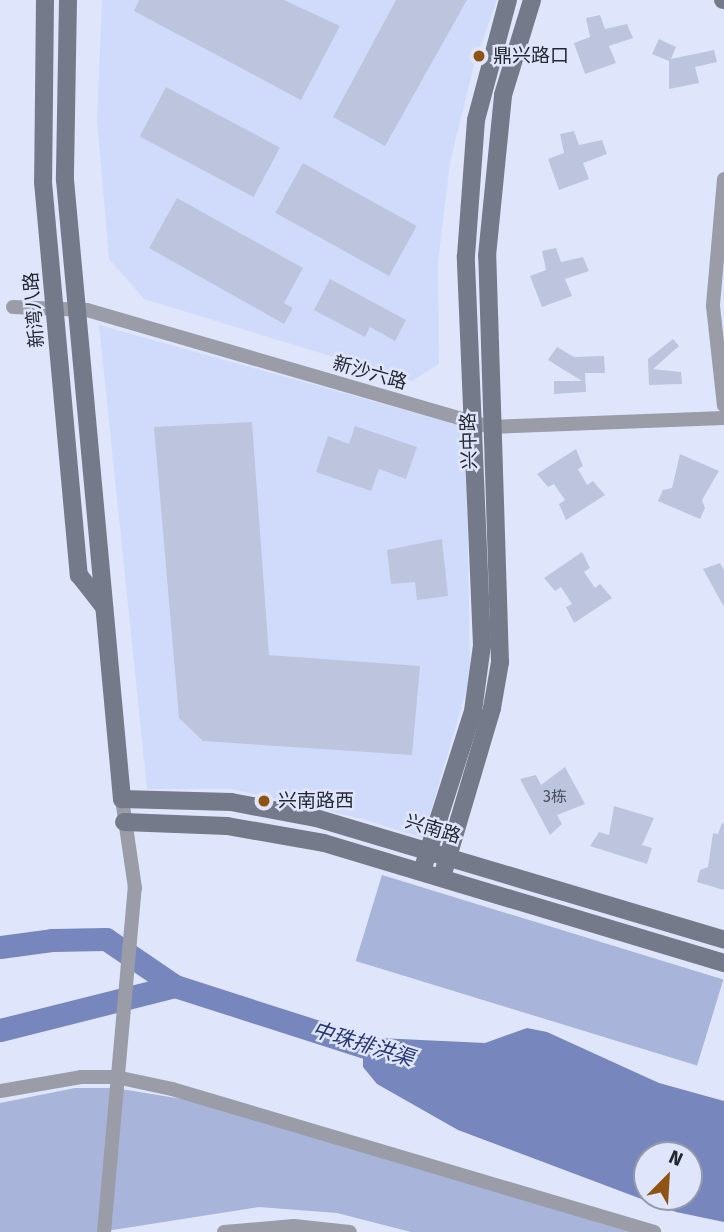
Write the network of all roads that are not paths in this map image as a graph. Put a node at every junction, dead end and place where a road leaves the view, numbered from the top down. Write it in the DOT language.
graph roads {
  1 [pos="45,0"];
  2 [pos="68,0"];
  3 [pos="508,0"];
  4 [pos="532,0"];
  5 [pos="724,179"];
  6 [pos="13,307"];
  7 [pos="55,309"];
  8 [pos="77,309"];
  9 [pos="724,405"];
  10 [pos="724,418"];
  11 [pos="471,423"];
  12 [pos="489,427"];
  13 [pos="104,607"];
  14 [pos="122,799"];
  15 [pos="124,822"];
  16 [pos="429,850"];
  17 [pos="449,856"];
  18 [pos="422,871"];
  19 [pos="442,877"];
  20 [pos="724,940"];
  21 [pos="724,963"];
  22 [pos="116,1077"];
  23 [pos="0,1091"];
  24 [pos="104,1232"];
  25 [pos="224,1232"];
  26 [pos="350,1232"];
  27 [pos="654,1232"];
  1 -- 7 [label="street, 新湾八路"];
  2 -- 8 [label="street"];
  3 -- 11 [label="street, 兴中路"];
  4 -- 12 [label="street, 兴中路"];
  5 -- 9 [label="street"];
  6 -- 7 [label="street, 新沙六路"];
  7 -- 8 [label="street, 新沙六路"];
  7 -- 13 [label="street, 新湾八路"];
  8 -- 11 [label="street, 新沙六路"];
  8 -- 13 [label="street"];
  10 -- 12 [label="street, 新沙六路"];
  11 -- 12 [label="street, 新沙六路"];
  11 -- 16 [label="street, 兴中路"];
  12 -- 17 [label="street, 兴中路"];
  13 -- 14 [label="street"];
  14 -- 15 [label="street"];
  14 -- 16 [label="street, 兴南路"];
  15 -- 18 [label="street"];
  15 -- 22 [label="street"];
  16 -- 17 [label="street, 兴南路"];
  16 -- 18 [label="street, 兴中路"];
  17 -- 19 [label="street, 兴中路"];
  17 -- 20 [label="street, 兴南路"];
  18 -- 19 [label="street"];
  19 -- 21 [label="street"];
  22 -- 23 [label="street"];
  22 -- 24 [label="street"];
  22 -- 27 [label="street"];
  25 -- 26 [label="street"];
}
